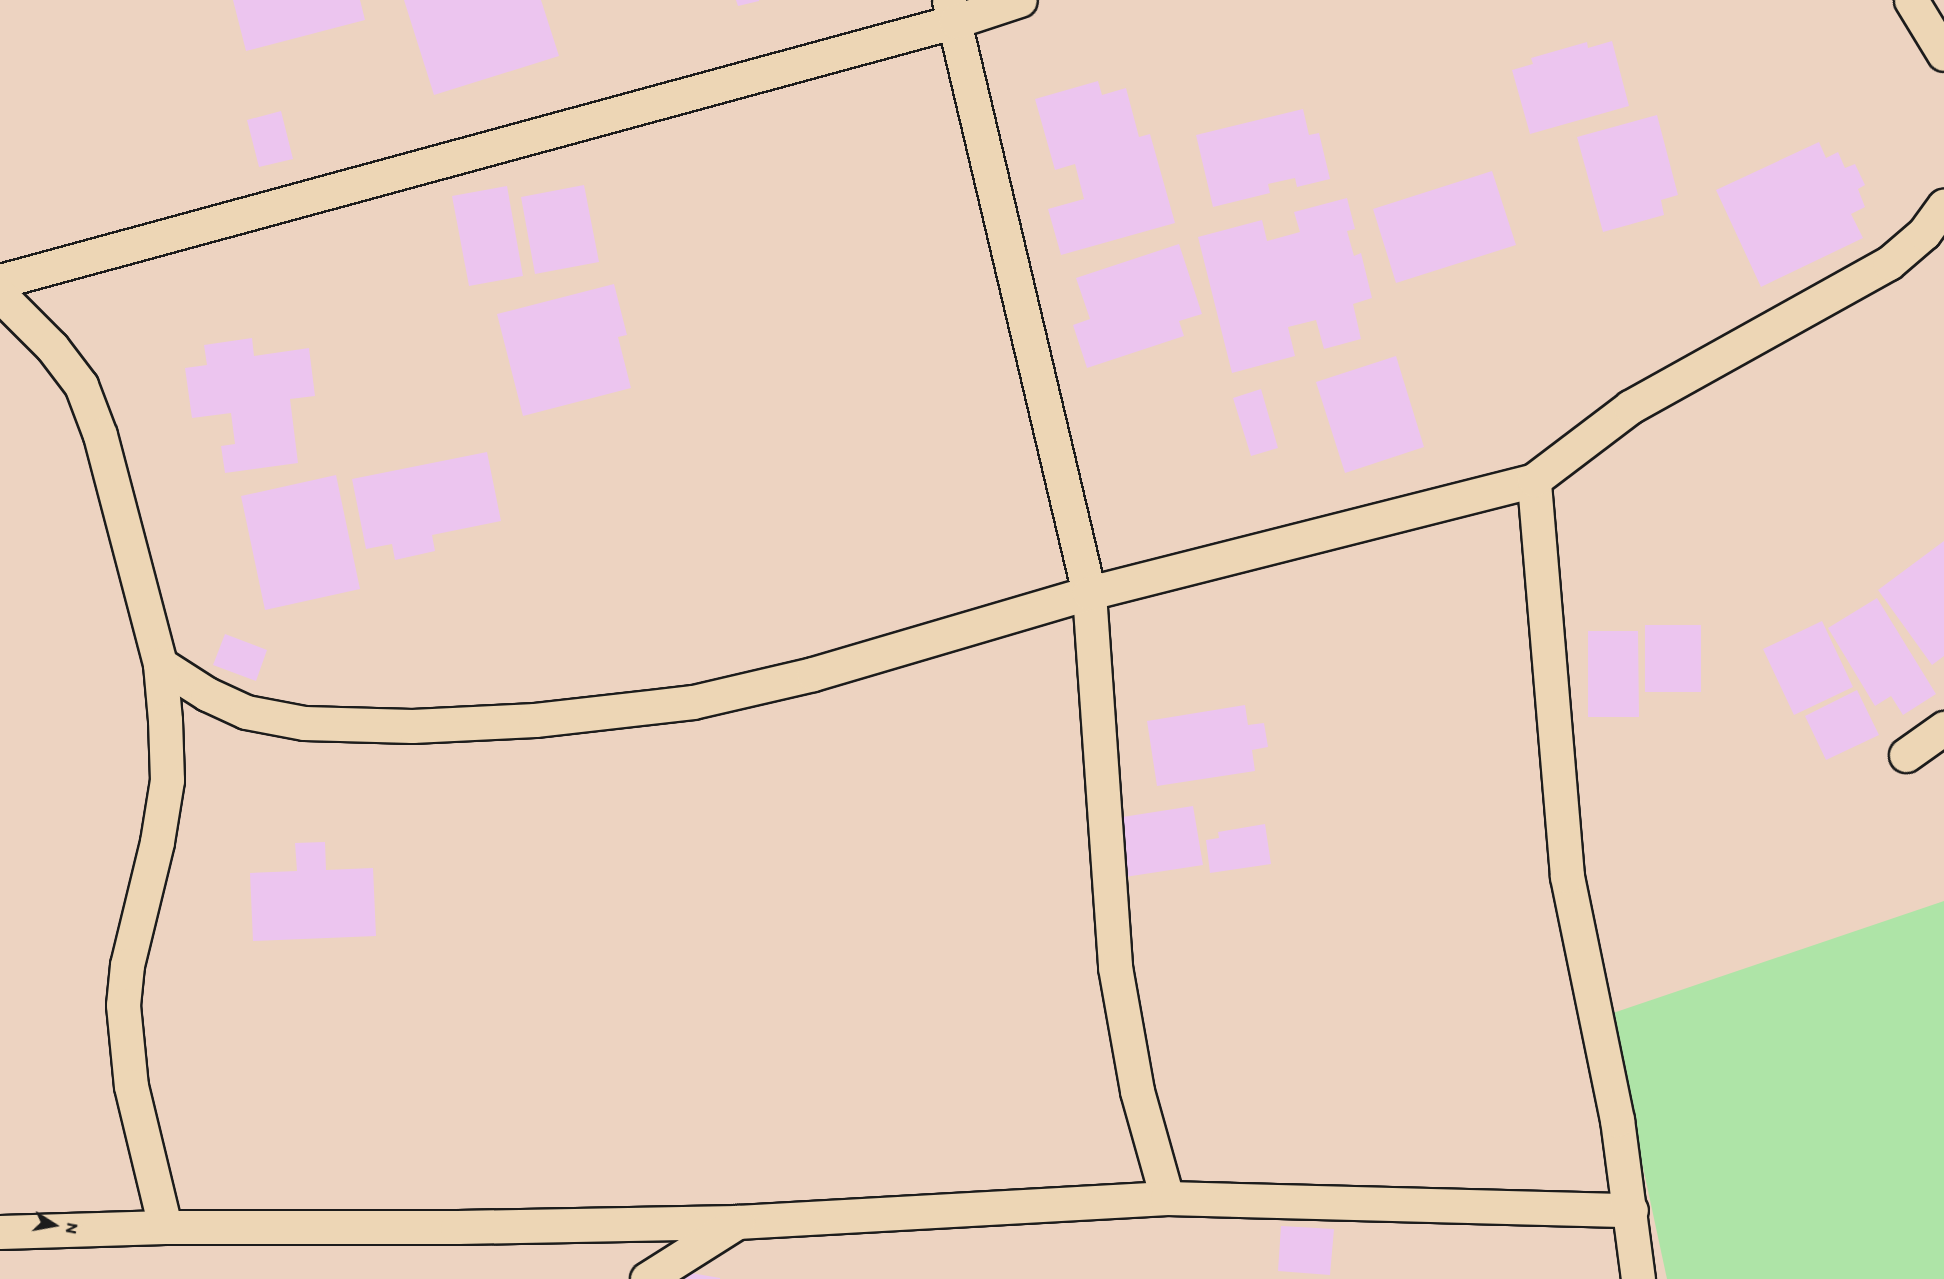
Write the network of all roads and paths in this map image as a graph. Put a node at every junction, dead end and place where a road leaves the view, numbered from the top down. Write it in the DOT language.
graph roads {
  1 [pos="1020,0"];
  2 [pos="1911,0"];
  3 [pos="953,10"];
  4 [pos="1944,54"];
  5 [pos="1944,205"];
  6 [pos="0,281"];
  7 [pos="0,295"];
  8 [pos="1534,480"];
  9 [pos="1089,593"];
  10 [pos="159,664"];
  11 [pos="1944,728"];
  12 [pos="1906,755"];
  13 [pos="1167,1197"];
  14 [pos="1631,1210"];
  15 [pos="737,1222"];
  16 [pos="165,1227"];
  17 [pos="0,1232"];
  18 [pos="647,1279"];
  19 [pos="1638,1279"];
  1 -- 3 [label="street"];
  2 -- 4 [label="street"];
  3 -- 6 [label="street"];
  3 -- 9 [label="street"];
  5 -- 8 [label="street"];
  7 -- 10 [label="street"];
  8 -- 9 [label="street"];
  8 -- 14 [label="street"];
  9 -- 10 [label="street"];
  9 -- 13 [label="street"];
  10 -- 16 [label="street"];
  11 -- 12 [label="street"];
  13 -- 14 [label="street"];
  13 -- 15 [label="street"];
  14 -- 19 [label="street"];
  15 -- 16 [label="street"];
  15 -- 18 [label="street"];
  16 -- 17 [label="street"];
}
